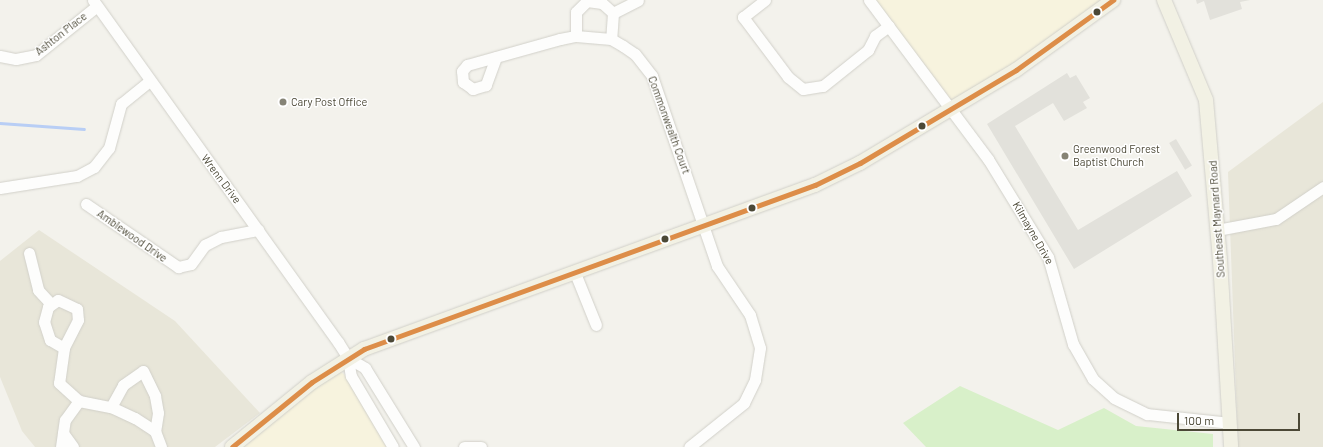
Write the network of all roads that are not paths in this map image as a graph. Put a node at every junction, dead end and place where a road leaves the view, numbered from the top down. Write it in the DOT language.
graph roads {
  1 [pos="638,0"];
  2 [pos="765,0"];
  3 [pos="869,0"];
  4 [pos="1113,0"];
  5 [pos="1164,0"];
  6 [pos="586,1"];
  7 [pos="95,3"];
  8 [pos="613,13"];
  9 [pos="889,26"];
  10 [pos="576,36"];
  11 [pos="611,40"];
  12 [pos="0,56"];
  13 [pos="496,57"];
  14 [pos="148,82"];
  15 [pos="951,111"];
  16 [pos="1323,187"];
  17 [pos="0,188"];
  18 [pos="86,204"];
  19 [pos="702,226"];
  20 [pos="258,230"];
  21 [pos="1218,230"];
  22 [pos="29,253"];
  23 [pos="575,273"];
  24 [pos="51,304"];
  25 [pos="596,325"];
  26 [pos="64,348"];
  27 [pos="348,358"];
  28 [pos="79,401"];
  29 [pos="111,407"];
  30 [pos="1230,423"];
  31 [pos="155,431"];
  32 [pos="62,433"];
  33 [pos="61,447"];
  34 [pos="73,447"];
  35 [pos="161,447"];
  36 [pos="232,447"];
  37 [pos="393,447"];
  38 [pos="414,447"];
  39 [pos="464,447"];
  40 [pos="481,447"];
  41 [pos="689,447"];
  42 [pos="1231,447"];
  1 -- 8 [label="street"];
  2 -- 9 [label="street"];
  3 -- 9 [label="street, Kilmayne Drive"];
  4 -- 15 [label="main road"];
  5 -- 21 [label="main road, Southeast Maynard Road"];
  6 -- 8 [label="street"];
  6 -- 10 [label="street"];
  7 -- 12 [label="street, Ashton Place"];
  7 -- 14 [label="street, Wrenn Drive"];
  8 -- 11 [label="street"];
  9 -- 15 [label="street, Kilmayne Drive"];
  10 -- 11 [label="street, Commonwealth Court"];
  10 -- 13 [label="street, Commonwealth Court"];
  11 -- 19 [label="street, Commonwealth Court"];
  14 -- 17 [label="street"];
  14 -- 20 [label="street, Wrenn Drive"];
  15 -- 19 [label="main road"];
  15 -- 30 [label="street, Kilmayne Drive"];
  16 -- 21 [label="street"];
  18 -- 20 [label="street, Amblewood Drive"];
  19 -- 23 [label="main road"];
  19 -- 41 [label="street, Commonwealth Court"];
  20 -- 27 [label="street, Wrenn Drive"];
  21 -- 30 [label="main road, Southeast Maynard Road"];
  22 -- 24 [label="street"];
  23 -- 25 [label="street"];
  23 -- 27 [label="main road"];
  24 -- 26 [label="street"];
  24 -- 26 [label="street"];
  26 -- 28 [label="street"];
  27 -- 36 [label="main road"];
  27 -- 37 [label="street"];
  27 -- 38 [label="street"];
  28 -- 29 [label="street"];
  28 -- 32 [label="street"];
  29 -- 31 [label="street"];
  29 -- 31 [label="street"];
  30 -- 42 [label="main road, Southeast Maynard Road"];
  31 -- 35 [label="street"];
  32 -- 33 [label="street"];
  32 -- 34 [label="street"];
  39 -- 40 [label="street"];
}
